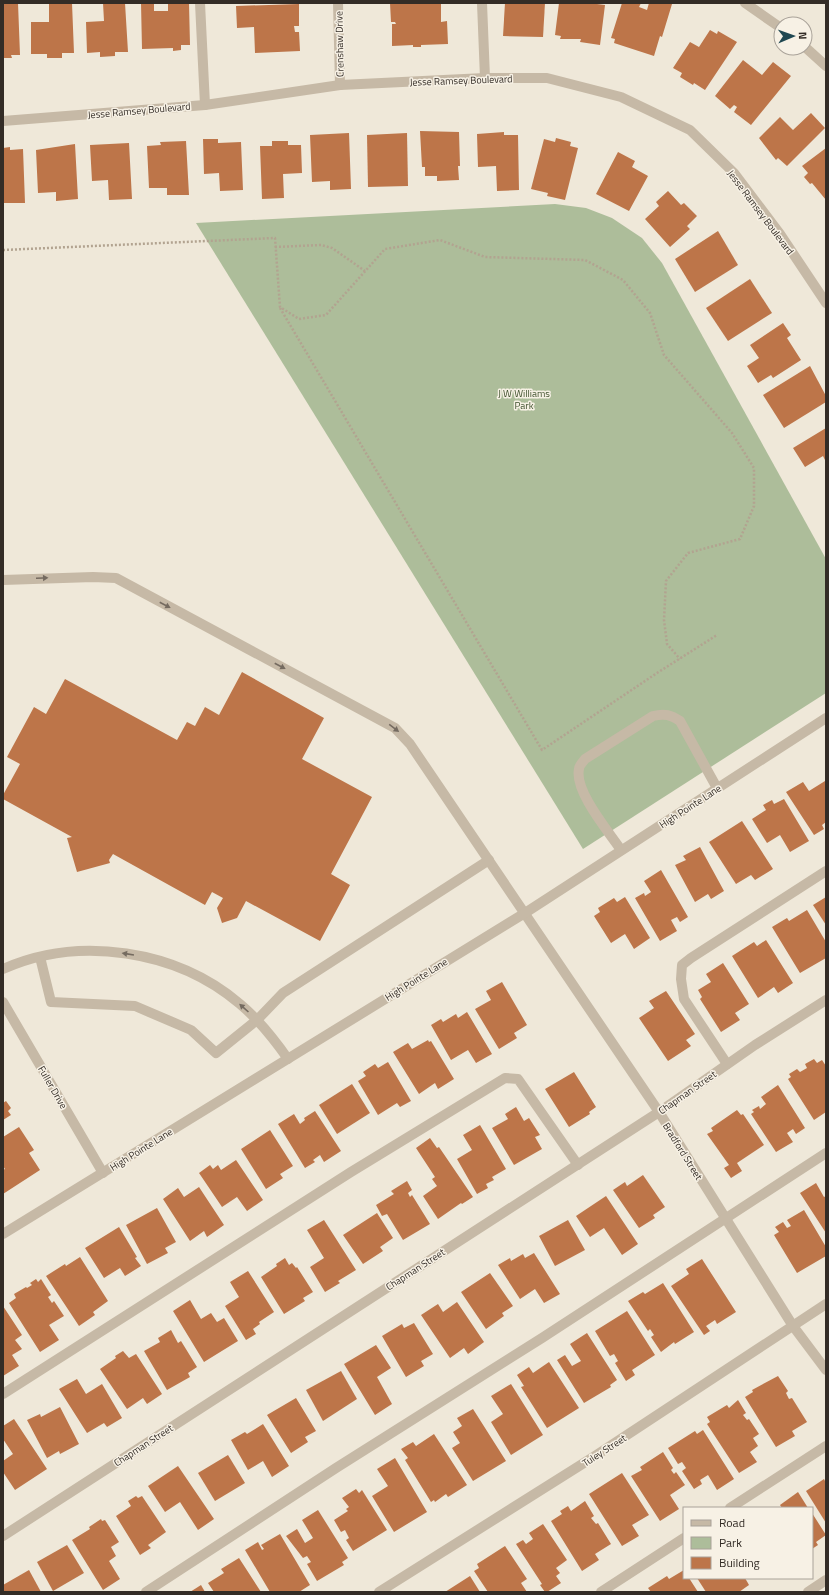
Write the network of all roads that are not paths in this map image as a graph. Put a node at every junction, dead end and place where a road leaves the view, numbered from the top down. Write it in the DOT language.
graph roads {
  1 [pos="200,3"];
  2 [pos="338,3"];
  3 [pos="482,3"];
  4 [pos="745,3"];
  5 [pos="773,22"];
  6 [pos="813,54"];
  7 [pos="826,66"];
  8 [pos="485,78"];
  9 [pos="340,85"];
  10 [pos="205,105"];
  11 [pos="3,121"];
  12 [pos="826,303"];
  13 [pos="3,580"];
  14 [pos="826,718"];
  15 [pos="718,788"];
  16 [pos="621,850"];
  17 [pos="489,860"];
  18 [pos="826,871"];
  19 [pos="525,913"];
  20 [pos="40,957"];
  21 [pos="3,969"];
  22 [pos="826,1000"];
  23 [pos="3,1002"];
  24 [pos="257,1020"];
  25 [pos="288,1059"];
  26 [pos="727,1064"];
  27 [pos="659,1112"];
  28 [pos="826,1153"];
  29 [pos="578,1164"];
  30 [pos="103,1173"];
  31 [pos="726,1218"];
  32 [pos="3,1234"];
  33 [pos="826,1304"];
  34 [pos="793,1326"];
  35 [pos="826,1370"];
  36 [pos="3,1394"];
  37 [pos="826,1446"];
  38 [pos="732,1507"];
  39 [pos="3,1536"];
  40 [pos="683,1539"];
  41 [pos="826,1580"];
  42 [pos="146,1592"];
  43 [pos="379,1592"];
  44 [pos="600,1592"];
  45 [pos="808,1592"];
  1 -- 10 [label="street"];
  2 -- 9 [label="street, Crenshaw Drive"];
  3 -- 8 [label="street"];
  4 -- 5 [label="street"];
  6 -- 7 [label="street"];
  8 -- 9 [label="street, Jesse Ramsey Boulevard"];
  8 -- 12 [label="street, Jesse Ramsey Boulevard"];
  9 -- 10 [label="street, Jesse Ramsey Boulevard"];
  10 -- 11 [label="street, Jesse Ramsey Boulevard"];
  13 -- 17 [label="street, Bradford Street, one-way"];
  14 -- 15 [label="street, High Pointe Lane"];
  15 -- 16 [label="street, High Pointe Lane"];
  15 -- 16 [label="street"];
  16 -- 19 [label="street, High Pointe Lane"];
  17 -- 19 [label="street, Bradford Street"];
  17 -- 24 [label="street"];
  18 -- 26 [label="street"];
  19 -- 25 [label="street, High Pointe Lane"];
  19 -- 27 [label="street, Bradford Street"];
  20 -- 21 [label="street"];
  24 -- 20 [label="street, one-way"];
  20 -- 24 [label="street"];
  22 -- 26 [label="street, Chapman Street"];
  23 -- 30 [label="street, Fuller Drive"];
  24 -- 25 [label="street"];
  25 -- 30 [label="street, High Pointe Lane"];
  26 -- 27 [label="street, Chapman Street"];
  27 -- 29 [label="street, Chapman Street"];
  27 -- 31 [label="street, Bradford Street"];
  28 -- 31 [label="street"];
  29 -- 36 [label="street"];
  29 -- 39 [label="street, Chapman Street"];
  30 -- 32 [label="street, High Pointe Lane"];
  31 -- 34 [label="street, Bradford Street"];
  31 -- 42 [label="street"];
  33 -- 34 [label="street, Tuley Street"];
  34 -- 35 [label="street, Bradford Street"];
  34 -- 43 [label="street, Tuley Street"];
  37 -- 38 [label="street"];
  40 -- 44 [label="street"];
  41 -- 45 [label="street"];
}
